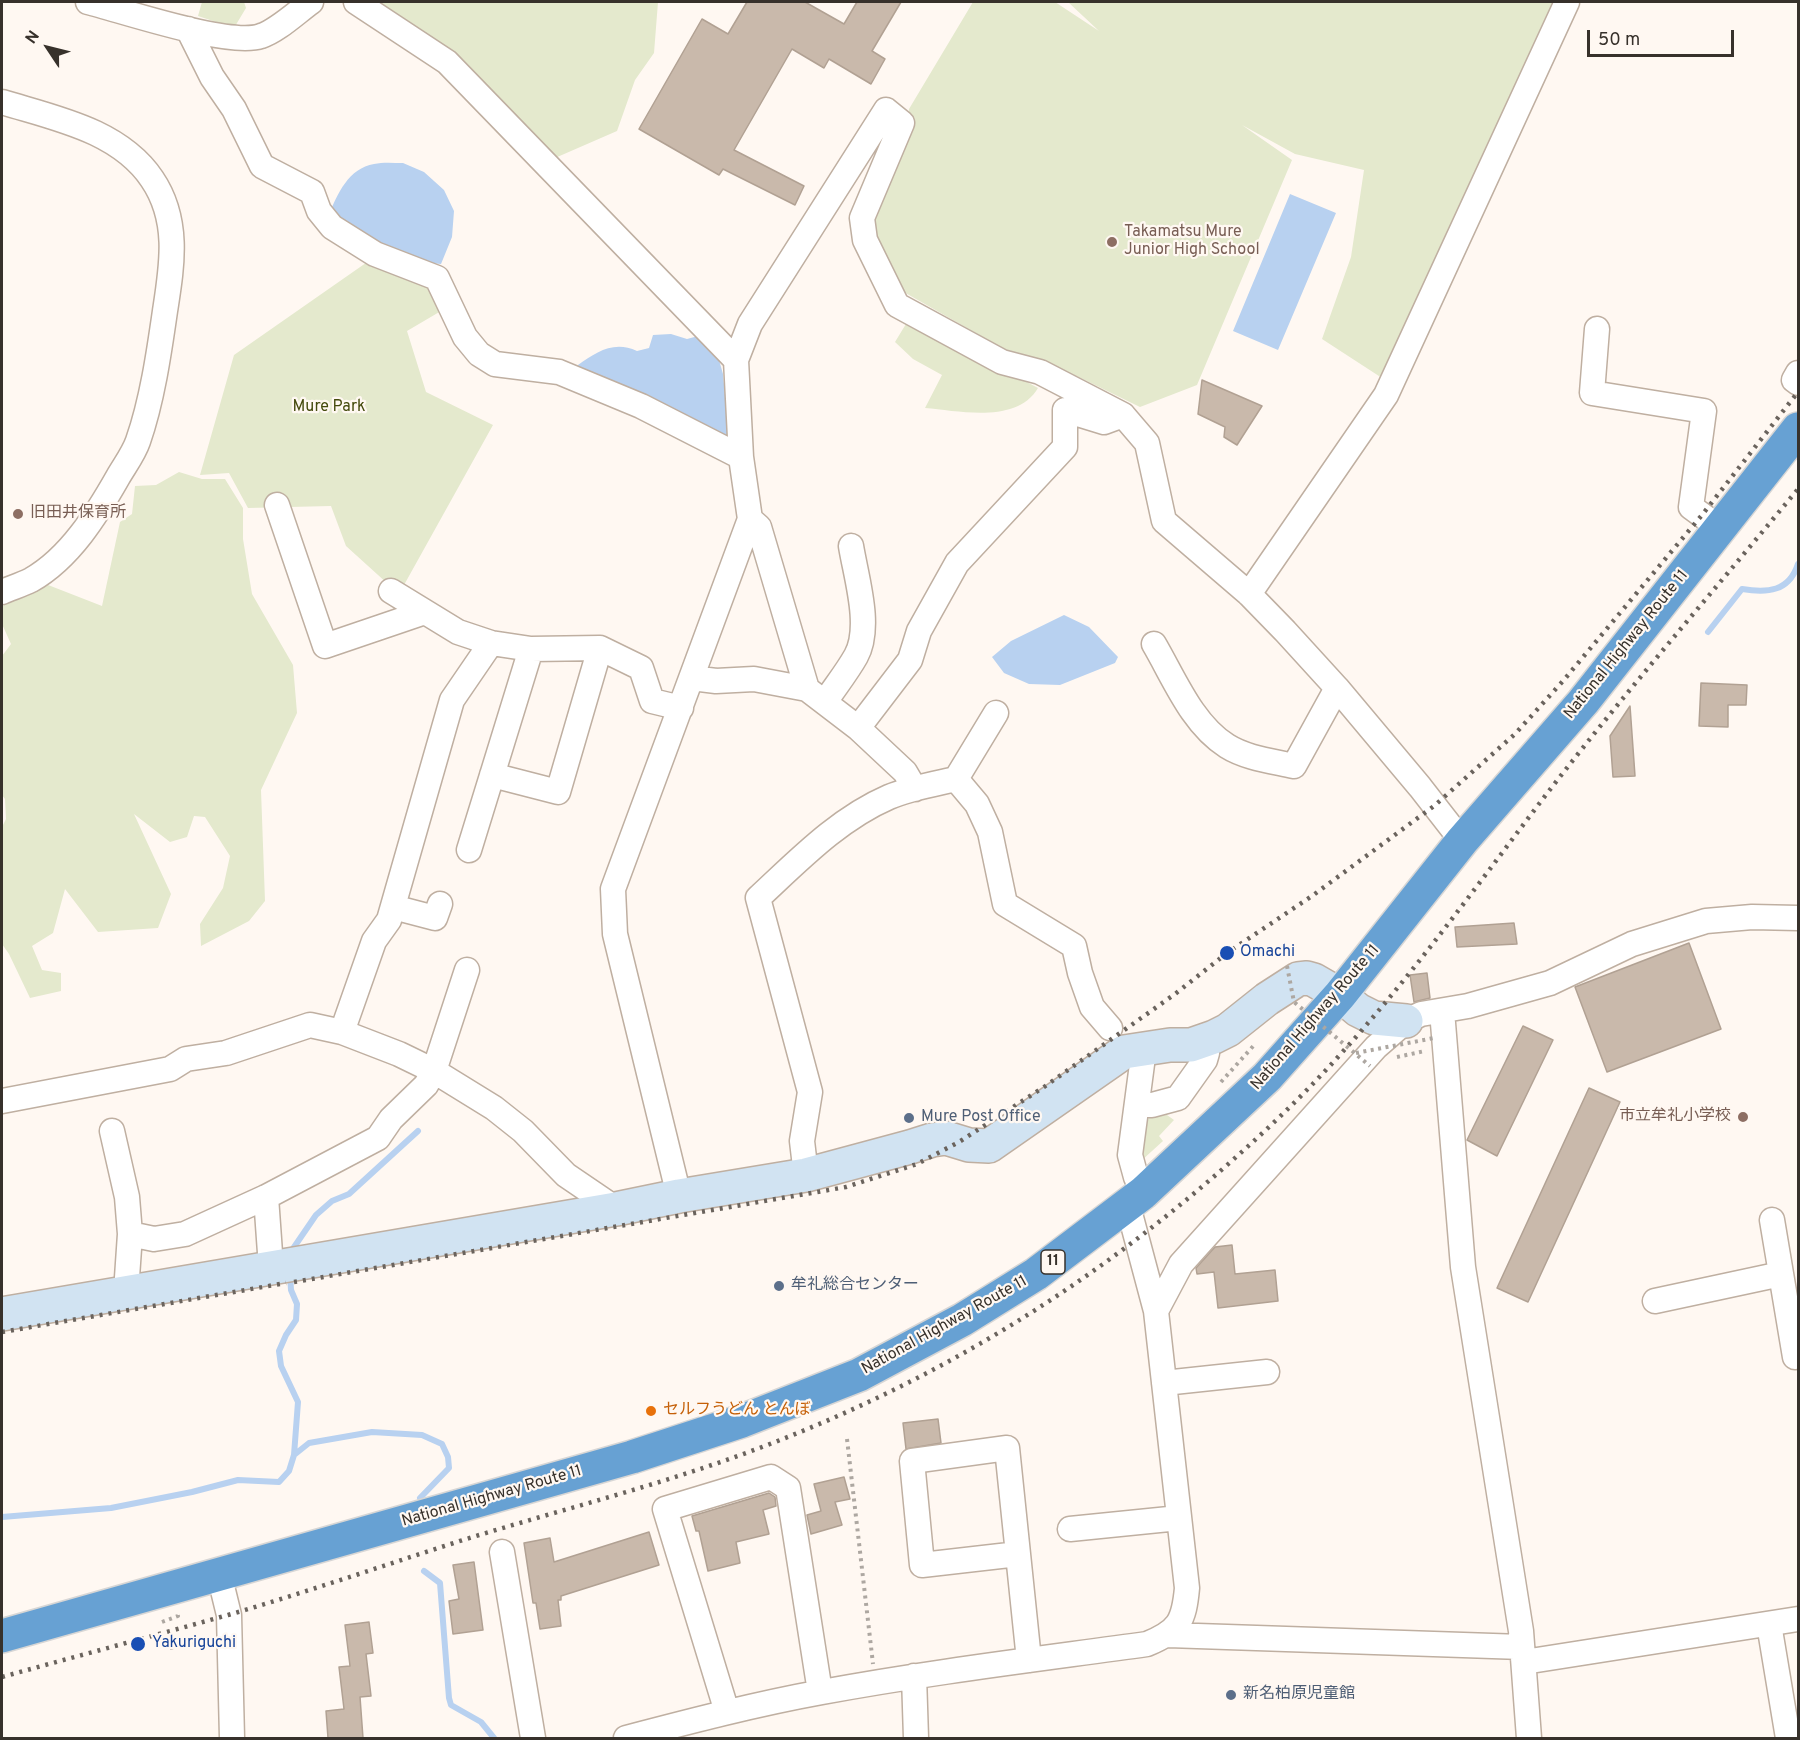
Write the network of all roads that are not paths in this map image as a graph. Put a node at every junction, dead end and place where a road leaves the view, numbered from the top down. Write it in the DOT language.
graph roads {
  1 [pos="88,2"];
  2 [pos="311,2"];
  3 [pos="356,2"];
  4 [pos="1567,2"];
  5 [pos="188,29"];
  6 [pos="2,102"];
  7 [pos="1597,329"];
  8 [pos="736,360"];
  9 [pos="1798,373"];
  10 [pos="1798,383"];
  11 [pos="1123,415"];
  12 [pos="1798,429"];
  13 [pos="741,457"];
  14 [pos="277,505"];
  15 [pos="750,519"];
  16 [pos="1720,529"];
  17 [pos="851,546"];
  18 [pos="391,591"];
  19 [pos="2,592"];
  20 [pos="1249,594"];
  21 [pos="424,612"];
  22 [pos="491,643"];
  23 [pos="1154,644"];
  24 [pos="600,648"];
  25 [pos="531,649"];
  26 [pos="692,678"];
  27 [pos="1337,688"];
  28 [pos="816,695"];
  29 [pos="681,708"];
  30 [pos="996,713"];
  31 [pos="858,728"];
  32 [pos="492,775"];
  33 [pos="956,779"];
  34 [pos="915,789"];
  35 [pos="1462,841"];
  36 [pos="469,850"];
  37 [pos="440,904"];
  38 [pos="393,907"];
  39 [pos="1798,918"];
  40 [pos="467,970"];
  41 [pos="1340,995"];
  42 [pos="1442,1011"];
  43 [pos="1406,1021"];
  44 [pos="1110,1028"];
  45 [pos="342,1032"];
  46 [pos="1144,1049"];
  47 [pos="1215,1052"];
  48 [pos="434,1071"];
  49 [pos="2,1101"];
  50 [pos="1137,1105"];
  51 [pos="112,1131"];
  52 [pos="806,1175"];
  53 [pos="679,1196"];
  54 [pos="266,1197"];
  55 [pos="1135,1199"];
  56 [pos="616,1209"];
  57 [pos="1772,1220"];
  58 [pos="130,1234"];
  59 [pos="271,1267"];
  60 [pos="1781,1274"];
  61 [pos="126,1292"];
  62 [pos="1792,1297"];
  63 [pos="1655,1301"];
  64 [pos="1156,1311"];
  65 [pos="2,1314"];
  66 [pos="1795,1357"];
  67 [pos="1267,1372"];
  68 [pos="1164,1383"];
  69 [pos="1179,1518"];
  70 [pos="1070,1529"];
  71 [pos="502,1552"];
  72 [pos="1018,1554"];
  73 [pos="219,1574"];
  74 [pos="1798,1619"];
  75 [pos="1768,1624"];
  76 [pos="1168,1635"];
  77 [pos="2,1636"];
  78 [pos="1523,1654"];
  79 [pos="1029,1660"];
  80 [pos="914,1676"];
  81 [pos="820,1692"];
  82 [pos="727,1712"];
  83 [pos="232,1738"];
  84 [pos="533,1738"];
  85 [pos="626,1738"];
  86 [pos="916,1738"];
  87 [pos="1529,1738"];
  88 [pos="1788,1738"];
  1 -- 5 [label="street"];
  2 -- 5 [label="street"];
  3 -- 8 [label="street"];
  4 -- 20 [label="street"];
  5 -- 13 [label="street"];
  6 -- 19 [label="street"];
  7 -- 16 [label="street"];
  8 -- 11 [label="street"];
  8 -- 13 [label="street"];
  9 -- 10 [label="street"];
  11 -- 20 [label="street"];
  11 -- 31 [label="street"];
  12 -- 16 [label="highway, National Highway Route 11 / 11"];
  13 -- 15 [label="street"];
  14 -- 21 [label="street"];
  15 -- 26 [label="street"];
  15 -- 28 [label="street"];
  16 -- 35 [label="highway, National Highway Route 11 / 11"];
  17 -- 28 [label="street"];
  18 -- 21 [label="street"];
  20 -- 27 [label="street"];
  21 -- 22 [label="street"];
  22 -- 25 [label="street"];
  22 -- 38 [label="street"];
  23 -- 27 [label="street"];
  24 -- 25 [label="street"];
  24 -- 29 [label="street"];
  24 -- 32 [label="street"];
  25 -- 32 [label="street"];
  26 -- 28 [label="street"];
  26 -- 29 [label="street"];
  27 -- 35 [label="street"];
  28 -- 31 [label="street"];
  29 -- 53 [label="street"];
  30 -- 33 [label="street"];
  31 -- 34 [label="street"];
  32 -- 36 [label="street"];
  33 -- 34 [label="street"];
  33 -- 44 [label="street"];
  34 -- 52 [label="street"];
  35 -- 41 [label="highway, National Highway Route 11 / 11"];
  37 -- 38 [label="street"];
  38 -- 45 [label="street"];
  39 -- 42 [label="street"];
  40 -- 48 [label="street"];
  41 -- 43 [label="street"];
  41 -- 47 [label="street"];
  41 -- 55 [label="highway, National Highway Route 11 / 11"];
  42 -- 43 [label="street"];
  42 -- 78 [label="street"];
  43 -- 64 [label="street"];
  45 -- 48 [label="street"];
  45 -- 49 [label="street"];
  46 -- 47 [label="street"];
  46 -- 50 [label="street"];
  46 -- 52 [label="street"];
  47 -- 50 [label="street"];
  48 -- 54 [label="street"];
  48 -- 56 [label="street"];
  50 -- 55 [label="street"];
  51 -- 58 [label="street"];
  52 -- 53 [label="street"];
  53 -- 56 [label="street"];
  54 -- 58 [label="street"];
  54 -- 59 [label="street"];
  55 -- 64 [label="street"];
  55 -- 73 [label="highway, National Highway Route 11 / 11"];
  56 -- 59 [label="street"];
  57 -- 60 [label="street"];
  58 -- 61 [label="street"];
  59 -- 61 [label="street"];
  60 -- 62 [label="street"];
  60 -- 63 [label="street"];
  61 -- 65 [label="street"];
  62 -- 66 [label="street"];
  64 -- 68 [label="street"];
  67 -- 68 [label="street"];
  68 -- 69 [label="street"];
  69 -- 70 [label="street"];
  69 -- 76 [label="street"];
  71 -- 84 [label="street"];
  72 -- 72 [label="street"];
  72 -- 79 [label="street"];
  73 -- 77 [label="highway, National Highway Route 11 / 11"];
  73 -- 83 [label="street"];
  74 -- 75 [label="street"];
  75 -- 78 [label="street"];
  75 -- 88 [label="street"];
  76 -- 78 [label="street"];
  76 -- 79 [label="street"];
  78 -- 87 [label="street"];
  79 -- 80 [label="street"];
  80 -- 81 [label="street"];
  80 -- 86 [label="street"];
  81 -- 82 [label="street"];
  81 -- 82 [label="street"];
  82 -- 85 [label="street"];
}
